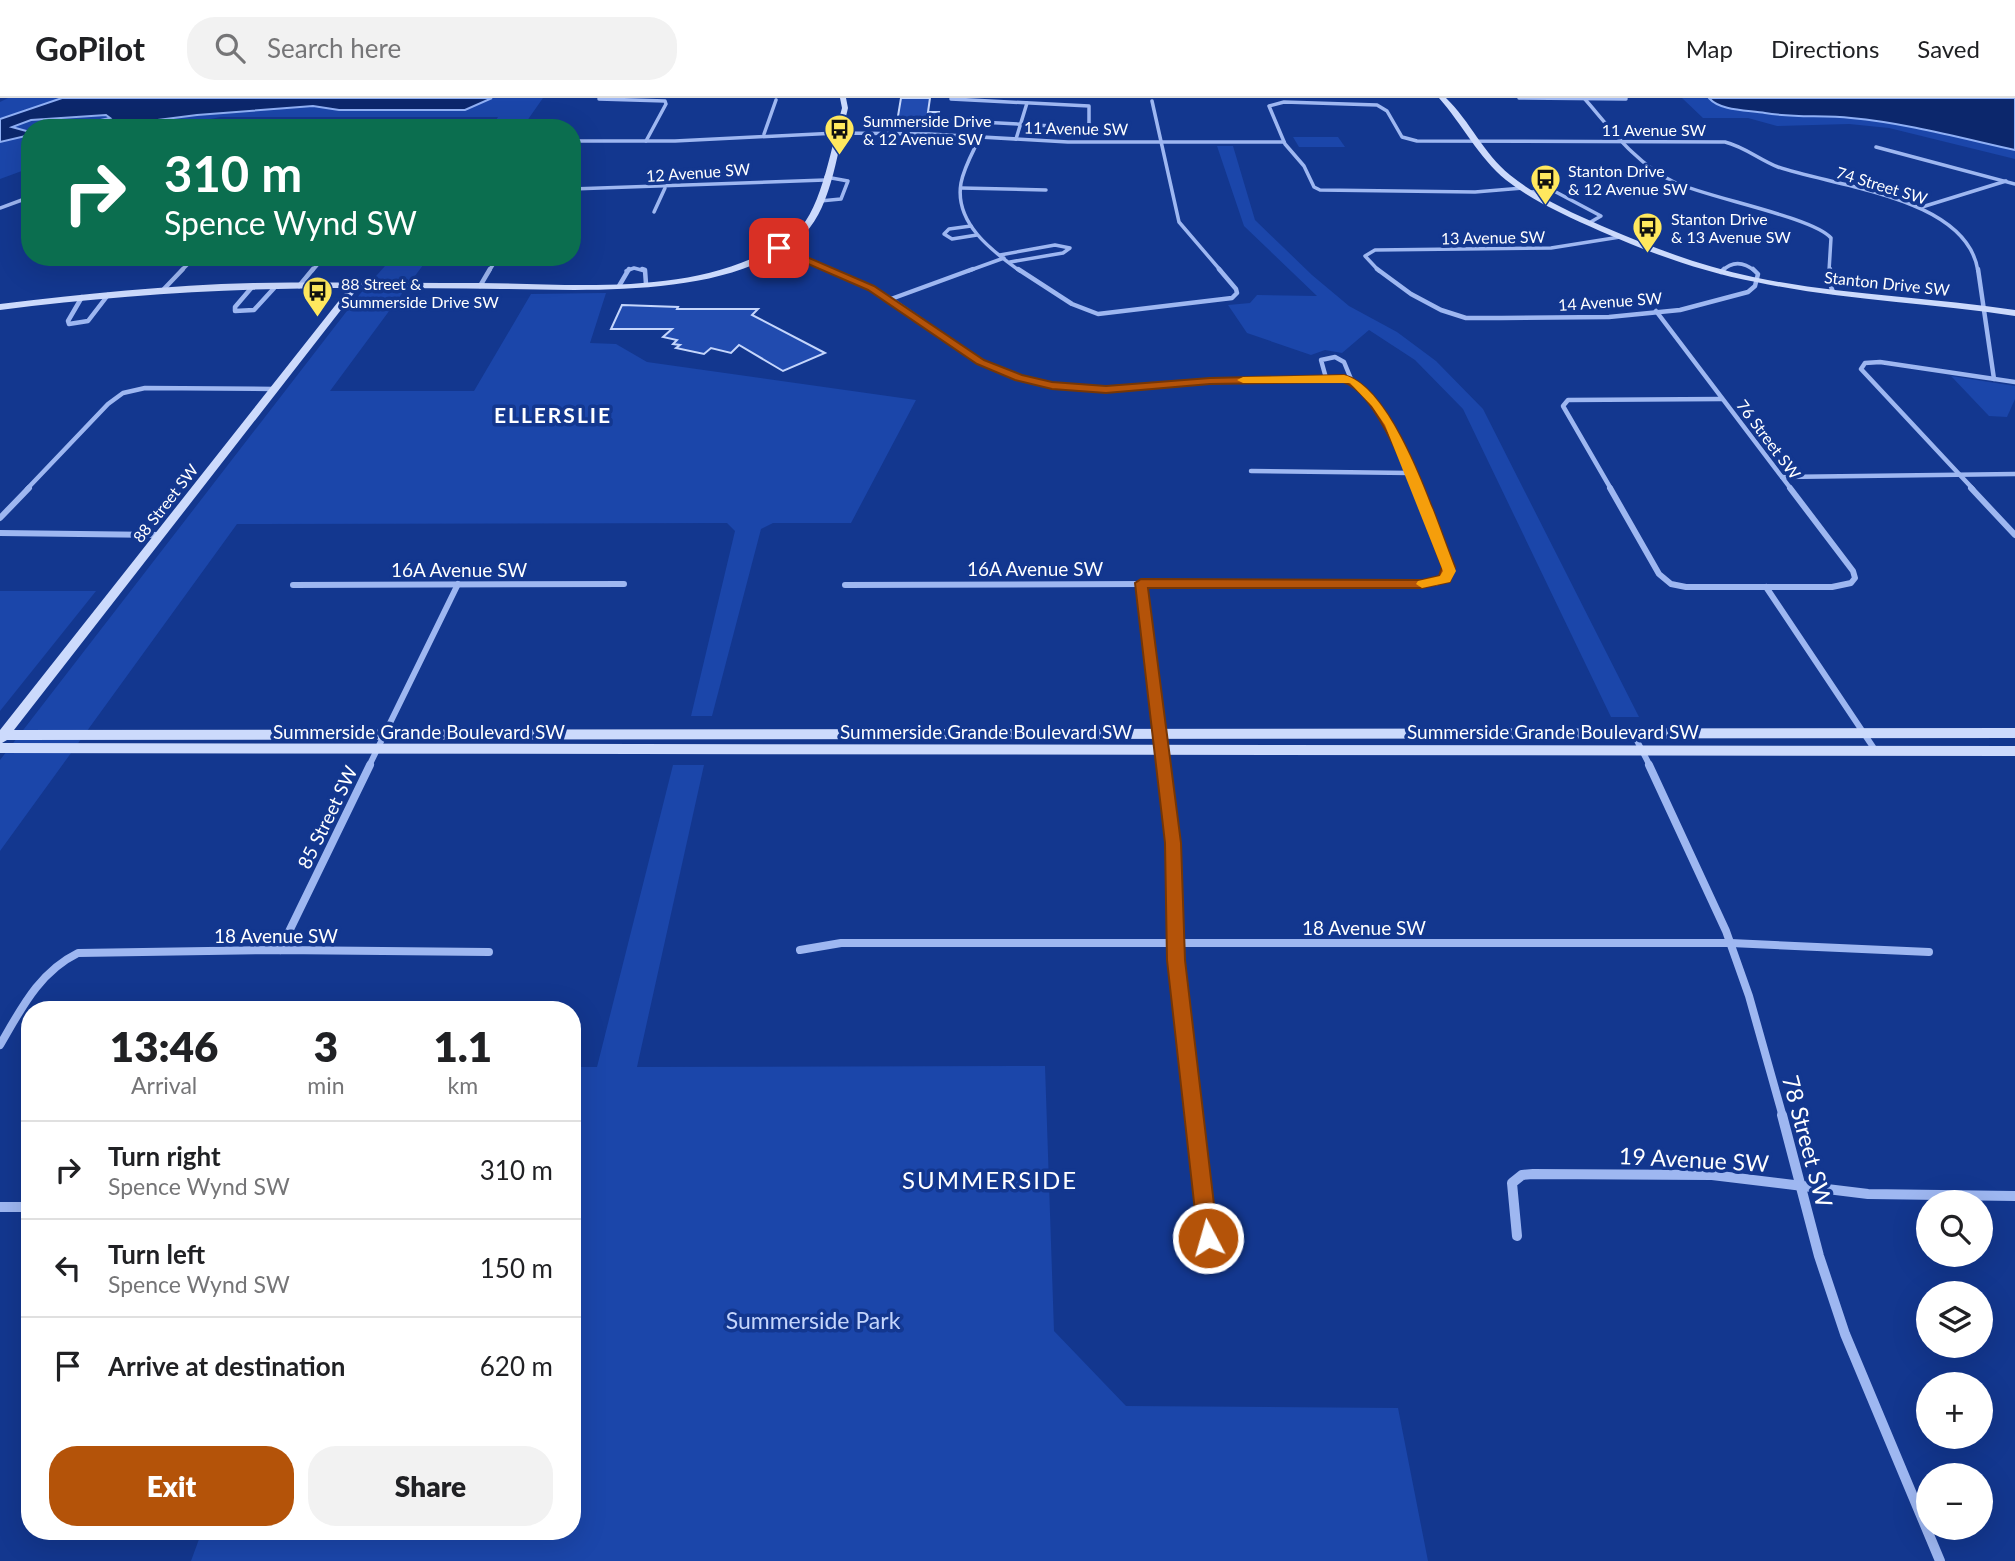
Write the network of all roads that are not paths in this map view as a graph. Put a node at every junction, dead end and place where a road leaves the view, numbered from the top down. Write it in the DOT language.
graph roads {
  1 [pos="843,98"];
  2 [pos="1063,98"];
  3 [pos="1442,98"];
  4 [pos="1584,98"];
  5 [pos="599,99"];
  6 [pos="951,99"];
  7 [pos="973,99"];
  8 [pos="1519,99"];
  9 [pos="1626,99"];
  10 [pos="776,100"];
  11 [pos="853,100"];
  12 [pos="1152,101"];
  13 [pos="1453,102"];
  14 [pos="1027,103"];
  15 [pos="1063,105"];
  16 [pos="845,108"];
  17 [pos="942,120"];
  18 [pos="1021,124"];
  19 [pos="1090,128"];
  20 [pos="837,133"];
  21 [pos="764,134"];
  22 [pos="1089,136"];
  23 [pos="980,137"];
  24 [pos="1016,139"];
  25 [pos="581,141"];
  26 [pos="646,141"];
  27 [pos="1623,141"];
  28 [pos="1161,142"];
  29 [pos="1284,142"];
  30 [pos="1474,142"];
  31 [pos="1732,143"];
  32 [pos="1876,147"];
  33 [pos="825,178"];
  34 [pos="2007,181"];
  35 [pos="2015,184"];
  36 [pos="581,188"];
  37 [pos="665,188"];
  38 [pos="961,188"];
  39 [pos="1046,190"];
  40 [pos="1526,190"];
  41 [pos="21,200"];
  42 [pos="820,201"];
  43 [pos="1922,207"];
  44 [pos="0,208"];
  45 [pos="654,212"];
  46 [pos="1589,223"];
  47 [pos="971,226"];
  48 [pos="777,233"];
  49 [pos="977,235"];
  50 [pos="1620,237"];
  51 [pos="794,238"];
  52 [pos="779,248"];
  53 [pos="1002,257"];
  54 [pos="1010,262"];
  55 [pos="186,266"];
  56 [pos="316,266"];
  57 [pos="492,266"];
  58 [pos="1721,272"];
  59 [pos="1756,280"];
  60 [pos="646,284"];
  61 [pos="253,286"];
  62 [pos="276,286"];
  63 [pos="299,286"];
  64 [pos="355,286"];
  65 [pos="480,286"];
  66 [pos="619,286"];
  67 [pos="162,290"];
  68 [pos="1833,292"];
  69 [pos="108,295"];
  70 [pos="82,297"];
  71 [pos="891,299"];
  72 [pos="0,307"];
  73 [pos="1983,308"];
  74 [pos="1656,312"];
  75 [pos="2015,313"];
  76 [pos="1457,317"];
  77 [pos="1326,378"];
  78 [pos="1994,379"];
  79 [pos="1350,380"];
  80 [pos="2015,382"];
  81 [pos="275,388"];
  82 [pos="1722,398"];
  83 [pos="1251,471"];
  84 [pos="1410,473"];
  85 [pos="2015,474"];
  86 [pos="1959,476"];
  87 [pos="1782,477"];
  88 [pos="0,518"];
  89 [pos="0,533"];
  90 [pos="160,535"];
  91 [pos="2015,535"];
  92 [pos="1141,583"];
  93 [pos="458,584"];
  94 [pos="624,584"];
  95 [pos="293,585"];
  96 [pos="845,585"];
  97 [pos="1766,587"];
  98 [pos="386,733"];
  99 [pos="1159,733"];
  100 [pos="1633,733"];
  101 [pos="1863,733"];
  102 [pos="2015,733"];
  103 [pos="1,739"];
  104 [pos="1875,750"];
  105 [pos="377,751"];
  106 [pos="1161,751"];
  107 [pos="1642,751"];
  108 [pos="2015,751"];
  109 [pos="1175,943"];
  110 [pos="1731,943"];
  111 [pos="280,950"];
  112 [pos="800,950"];
  113 [pos="489,952"];
  114 [pos="1929,952"];
  115 [pos="28,1001"];
  116 [pos="21,1012"];
  117 [pos="0,1045"];
  118 [pos="1800,1186"];
  119 [pos="2015,1196"];
  120 [pos="0,1207"];
  121 [pos="21,1207"];
  122 [pos="1517,1236"];
  123 [pos="1208,1238"];
  124 [pos="1940,1561"];
  1 -- 16 [label="street"];
  2 -- 15 [label="street"];
  3 -- 13 [label="street, Stanton Drive SW"];
  4 -- 8 [label="street"];
  4 -- 9 [label="street"];
  4 -- 27 [label="street"];
  5 -- 26 [label="street"];
  6 -- 7 [label="street"];
  7 -- 14 [label="street"];
  10 -- 21 [label="street"];
  11 -- 16 [label="street"];
  12 -- 28 [label="street"];
  13 -- 30 [label="street, Stanton Drive SW"];
  14 -- 15 [label="street"];
  14 -- 18 [label="street"];
  15 -- 19 [label="street"];
  16 -- 20 [label="street"];
  17 -- 18 [label="street"];
  18 -- 19 [label="street"];
  18 -- 24 [label="street"];
  19 -- 22 [label="street"];
  20 -- 21 [label="street, 11 Avenue SW"];
  20 -- 23 [label="street, 11 Avenue SW"];
  20 -- 33 [label="street"];
  21 -- 26 [label="street, 11 Avenue SW"];
  23 -- 24 [label="street, 11 Avenue SW"];
  23 -- 38 [label="street"];
  24 -- 28 [label="street, 11 Avenue SW"];
  25 -- 26 [label="street, 11 Avenue SW"];
  27 -- 30 [label="street, 11 Avenue SW"];
  27 -- 31 [label="street, 11 Avenue SW"];
  27 -- 68 [label="street"];
  28 -- 29 [label="street, 11 Avenue SW"];
  28 -- 54 [label="street"];
  29 -- 30 [label="street, 11 Avenue SW"];
  29 -- 40 [label="street"];
  30 -- 40 [label="street, Stanton Drive SW"];
  31 -- 43 [label="street, 74 Street SW"];
  32 -- 34 [label="street"];
  33 -- 37 [label="street, 12 Avenue SW"];
  33 -- 42 [label="street"];
  33 -- 42 [label="street"];
  34 -- 35 [label="street"];
  34 -- 43 [label="street"];
  36 -- 37 [label="street, 12 Avenue SW"];
  37 -- 45 [label="street"];
  38 -- 39 [label="street"];
  38 -- 47 [label="street"];
  40 -- 46 [label="street, Stanton Drive SW"];
  40 -- 46 [label="street"];
  41 -- 44 [label="street"];
  42 -- 51 [label="street"];
  43 -- 73 [label="street, 74 Street SW"];
  46 -- 50 [label="street, Stanton Drive SW"];
  47 -- 49 [label="street"];
  47 -- 49 [label="street"];
  48 -- 51 [label="street"];
  49 -- 53 [label="street"];
  50 -- 58 [label="street, Stanton Drive SW"];
  50 -- 76 [label="street, 13 Avenue SW"];
  51 -- 52 [label="street"];
  52 -- 60 [label="street"];
  52 -- 71 [label="street"];
  53 -- 54 [label="street"];
  53 -- 54 [label="street"];
  53 -- 71 [label="street"];
  55 -- 67 [label="street"];
  56 -- 63 [label="street"];
  57 -- 65 [label="street"];
  58 -- 59 [label="street, Stanton Drive SW"];
  58 -- 59 [label="street, Stanton Drive SW"];
  59 -- 68 [label="street, Stanton Drive SW"];
  59 -- 74 [label="street, 14 Avenue SW"];
  60 -- 66 [label="street"];
  60 -- 66 [label="street"];
  61 -- 62 [label="street"];
  61 -- 62 [label="street"];
  61 -- 67 [label="street"];
  62 -- 63 [label="street"];
  63 -- 64 [label="street"];
  64 -- 65 [label="street"];
  64 -- 81 [label="street, 88 Street SW"];
  65 -- 66 [label="street"];
  67 -- 69 [label="street"];
  68 -- 73 [label="street, Stanton Drive SW"];
  69 -- 70 [label="street"];
  69 -- 70 [label="street"];
  70 -- 72 [label="street"];
  71 -- 77 [label="street"];
  73 -- 75 [label="street, Stanton Drive SW"];
  73 -- 78 [label="street, 74 Street SW"];
  74 -- 76 [label="street, 14 Avenue SW"];
  74 -- 82 [label="street, 76 Street SW"];
  77 -- 79 [label="street"];
  77 -- 79 [label="street"];
  78 -- 80 [label="street"];
  78 -- 86 [label="street"];
  79 -- 84 [label="street"];
  81 -- 88 [label="street"];
  81 -- 90 [label="street, 88 Street SW"];
  82 -- 87 [label="street, 76 Street SW"];
  82 -- 97 [label="street"];
  83 -- 84 [label="street"];
  84 -- 92 [label="street, 16A Avenue SW"];
  85 -- 86 [label="street"];
  86 -- 87 [label="street"];
  86 -- 91 [label="street"];
  87 -- 97 [label="street, 76 Street SW"];
  89 -- 90 [label="street"];
  90 -- 103 [label="street, 88 Street SW"];
  92 -- 96 [label="street, 16A Avenue SW"];
  92 -- 99 [label="street"];
  93 -- 94 [label="street, 16A Avenue SW"];
  93 -- 95 [label="street, 16A Avenue SW"];
  93 -- 98 [label="street, 85 Street SW"];
  97 -- 101 [label="street"];
  98 -- 99 [label="street, Summerside Grande Boulevard SW"];
  98 -- 103 [label="street, Summerside Grande Boulevard SW"];
  98 -- 105 [label="street, 85 Street SW"];
  99 -- 100 [label="street, Summerside Grande Boulevard SW"];
  99 -- 106 [label="street"];
  100 -- 101 [label="street, Summerside Grande Boulevard SW"];
  100 -- 107 [label="street, 78 Street SW"];
  101 -- 102 [label="street, Summerside Grande Boulevard SW"];
  101 -- 104 [label="street"];
  103 -- 105 [label="street, Summerside Grande Boulevard SW"];
  104 -- 107 [label="street, Summerside Grande Boulevard SW"];
  104 -- 108 [label="street, Summerside Grande Boulevard SW"];
  105 -- 106 [label="street, Summerside Grande Boulevard SW"];
  105 -- 111 [label="street, 85 Street SW"];
  106 -- 107 [label="street, Summerside Grande Boulevard SW"];
  106 -- 109 [label="street"];
  107 -- 110 [label="street, 78 Street SW"];
  109 -- 110 [label="street, 18 Avenue SW"];
  109 -- 112 [label="street, 18 Avenue SW"];
  109 -- 123 [label="street"];
  110 -- 114 [label="street, 18 Avenue SW"];
  110 -- 118 [label="street, 78 Street SW"];
  111 -- 113 [label="street, 18 Avenue SW"];
  111 -- 115 [label="street, 18 Avenue SW"];
  116 -- 117 [label="street, 18 Avenue SW"];
  118 -- 119 [label="street, 19 Avenue SW"];
  118 -- 122 [label="street, 19 Avenue SW"];
  118 -- 124 [label="street, 78 Street SW"];
  120 -- 121 [label="street"];
}
